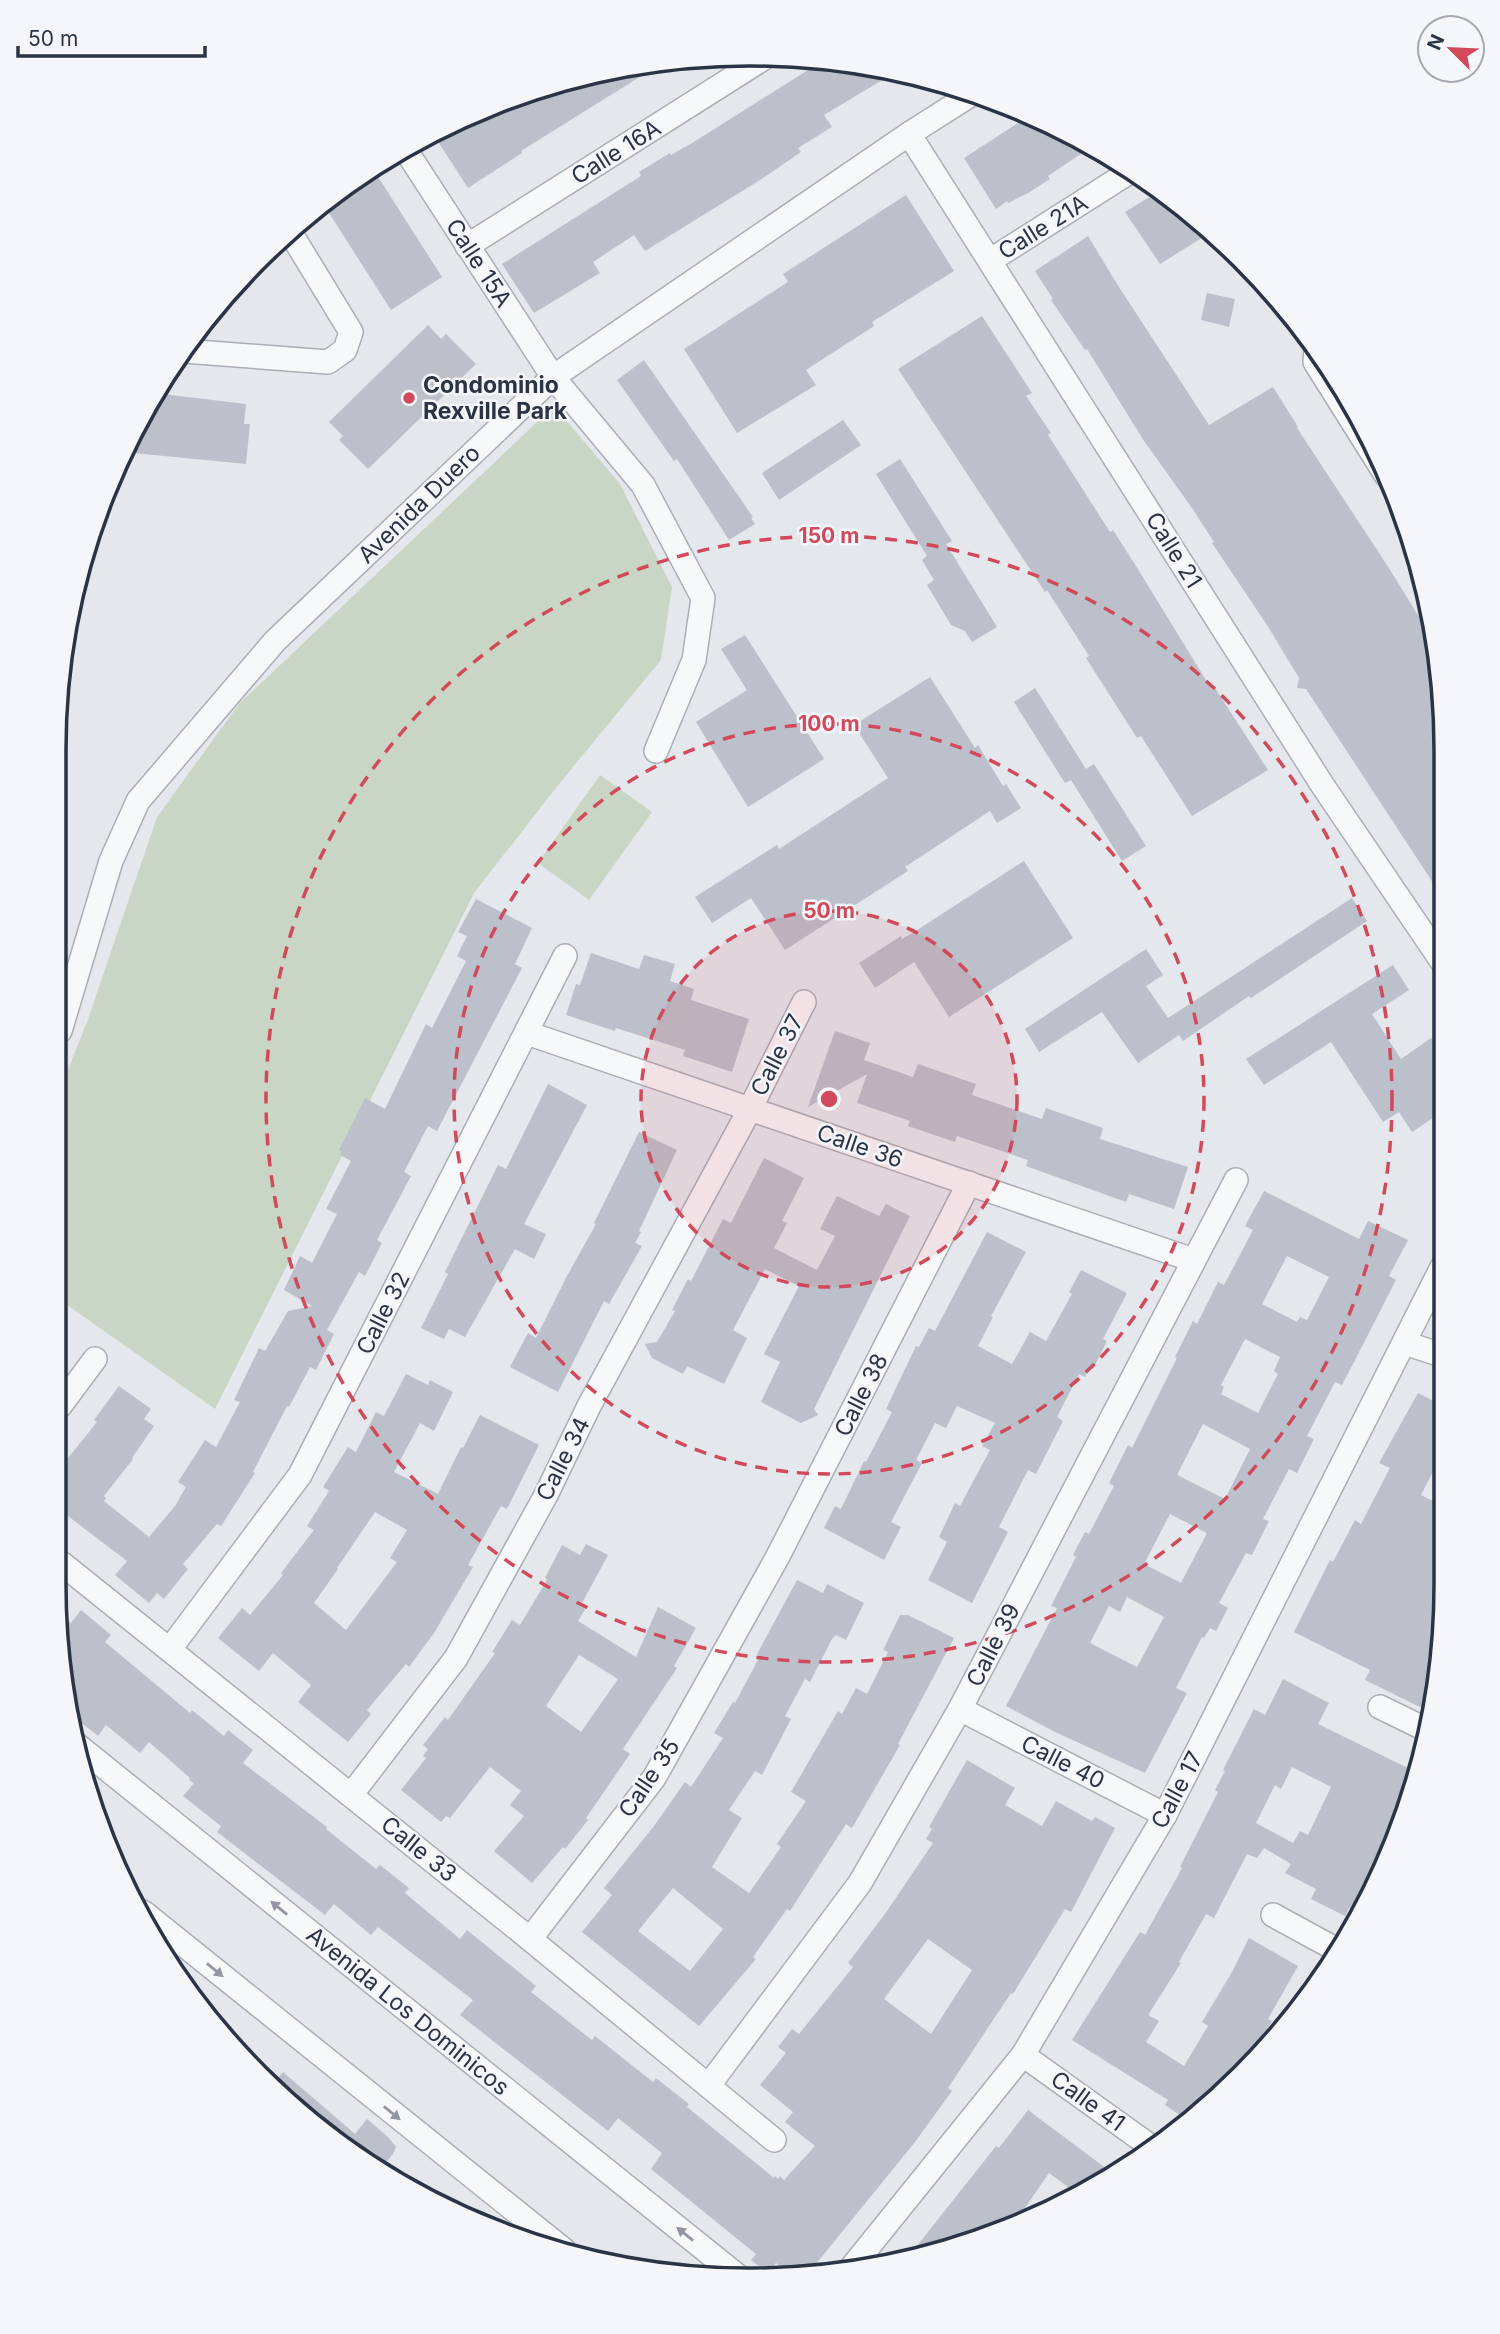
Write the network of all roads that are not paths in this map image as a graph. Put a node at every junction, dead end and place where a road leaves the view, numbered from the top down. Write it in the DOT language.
graph roads {
  1 [pos="751,66"];
  2 [pos="962,100"];
  3 [pos="909,134"];
  4 [pos="410,157"];
  5 [pos="1122,177"];
  6 [pos="295,240"];
  7 [pos="467,246"];
  8 [pos="991,260"];
  9 [pos="195,352"];
  10 [pos="553,377"];
  11 [pos="656,751"];
  12 [pos="1434,950"];
  13 [pos="565,956"];
  14 [pos="804,1002"];
  15 [pos="66,1011"];
  16 [pos="527,1033"];
  17 [pos="750,1109"];
  18 [pos="1236,1180"];
  19 [pos="969,1183"];
  20 [pos="1193,1260"];
  21 [pos="1434,1283"];
  22 [pos="1405,1343"];
  23 [pos="1434,1353"];
  24 [pos="95,1359"];
  25 [pos="66,1398"];
  26 [pos="66,1567"];
  27 [pos="751,1606"];
  28 [pos="170,1649"];
  29 [pos="1380,1707"];
  30 [pos="960,1709"];
  31 [pos="1418,1726"];
  32 [pos="89,1755"];
  33 [pos="351,1795"];
  34 [pos="1165,1815"];
  35 [pos="1273,1915"];
  36 [pos="157,1924"];
  37 [pos="530,1939"];
  38 [pos="1329,1946"];
  39 [pos="1023,2056"];
  40 [pos="709,2085"];
  41 [pos="774,2140"];
  42 [pos="1144,2142"];
  43 [pos="547,2236"];
  44 [pos="859,2258"];
  45 [pos="725,2267"];
  1 -- 7 [label="street, Calle 16A"];
  2 -- 3 [label="street, Avenida Duero"];
  3 -- 8 [label="street, Calle 21"];
  3 -- 10 [label="street, Avenida Duero"];
  4 -- 7 [label="street, Calle 15A"];
  5 -- 8 [label="street, Calle 21A"];
  6 -- 9 [label="street"];
  7 -- 10 [label="street, Calle 15A"];
  8 -- 12 [label="street, Calle 21"];
  10 -- 11 [label="street, Calle 15A"];
  10 -- 15 [label="street, Avenida Duero"];
  13 -- 16 [label="street, Calle 32"];
  14 -- 17 [label="street, Calle 37"];
  16 -- 17 [label="street, Calle 36"];
  16 -- 28 [label="street, Calle 32"];
  17 -- 19 [label="street, Calle 36"];
  17 -- 33 [label="street, Calle 34"];
  18 -- 20 [label="street, Calle 39"];
  19 -- 20 [label="street, Calle 36"];
  19 -- 27 [label="street, Calle 38"];
  20 -- 30 [label="street, Calle 39"];
  21 -- 22 [label="street, Calle 17"];
  22 -- 23 [label="street"];
  22 -- 34 [label="street, Calle 17"];
  24 -- 25 [label="street"];
  26 -- 28 [label="street, Calle 33"];
  27 -- 37 [label="street, Calle 35"];
  28 -- 33 [label="street, Calle 33"];
  29 -- 31 [label="street"];
  30 -- 34 [label="street, Calle 40"];
  30 -- 40 [label="street, Calle 39"];
  45 -- 32 [label="street, Avenida Los Dominicos, one-way"];
  33 -- 37 [label="street, Calle 33"];
  34 -- 39 [label="street, Calle 17"];
  35 -- 38 [label="street"];
  36 -- 43 [label="street, one-way"];
  37 -- 40 [label="street, Calle 33"];
  39 -- 42 [label="street, Calle 41"];
  39 -- 44 [label="street, Calle 17"];
  40 -- 41 [label="street, Calle 33"];
}
